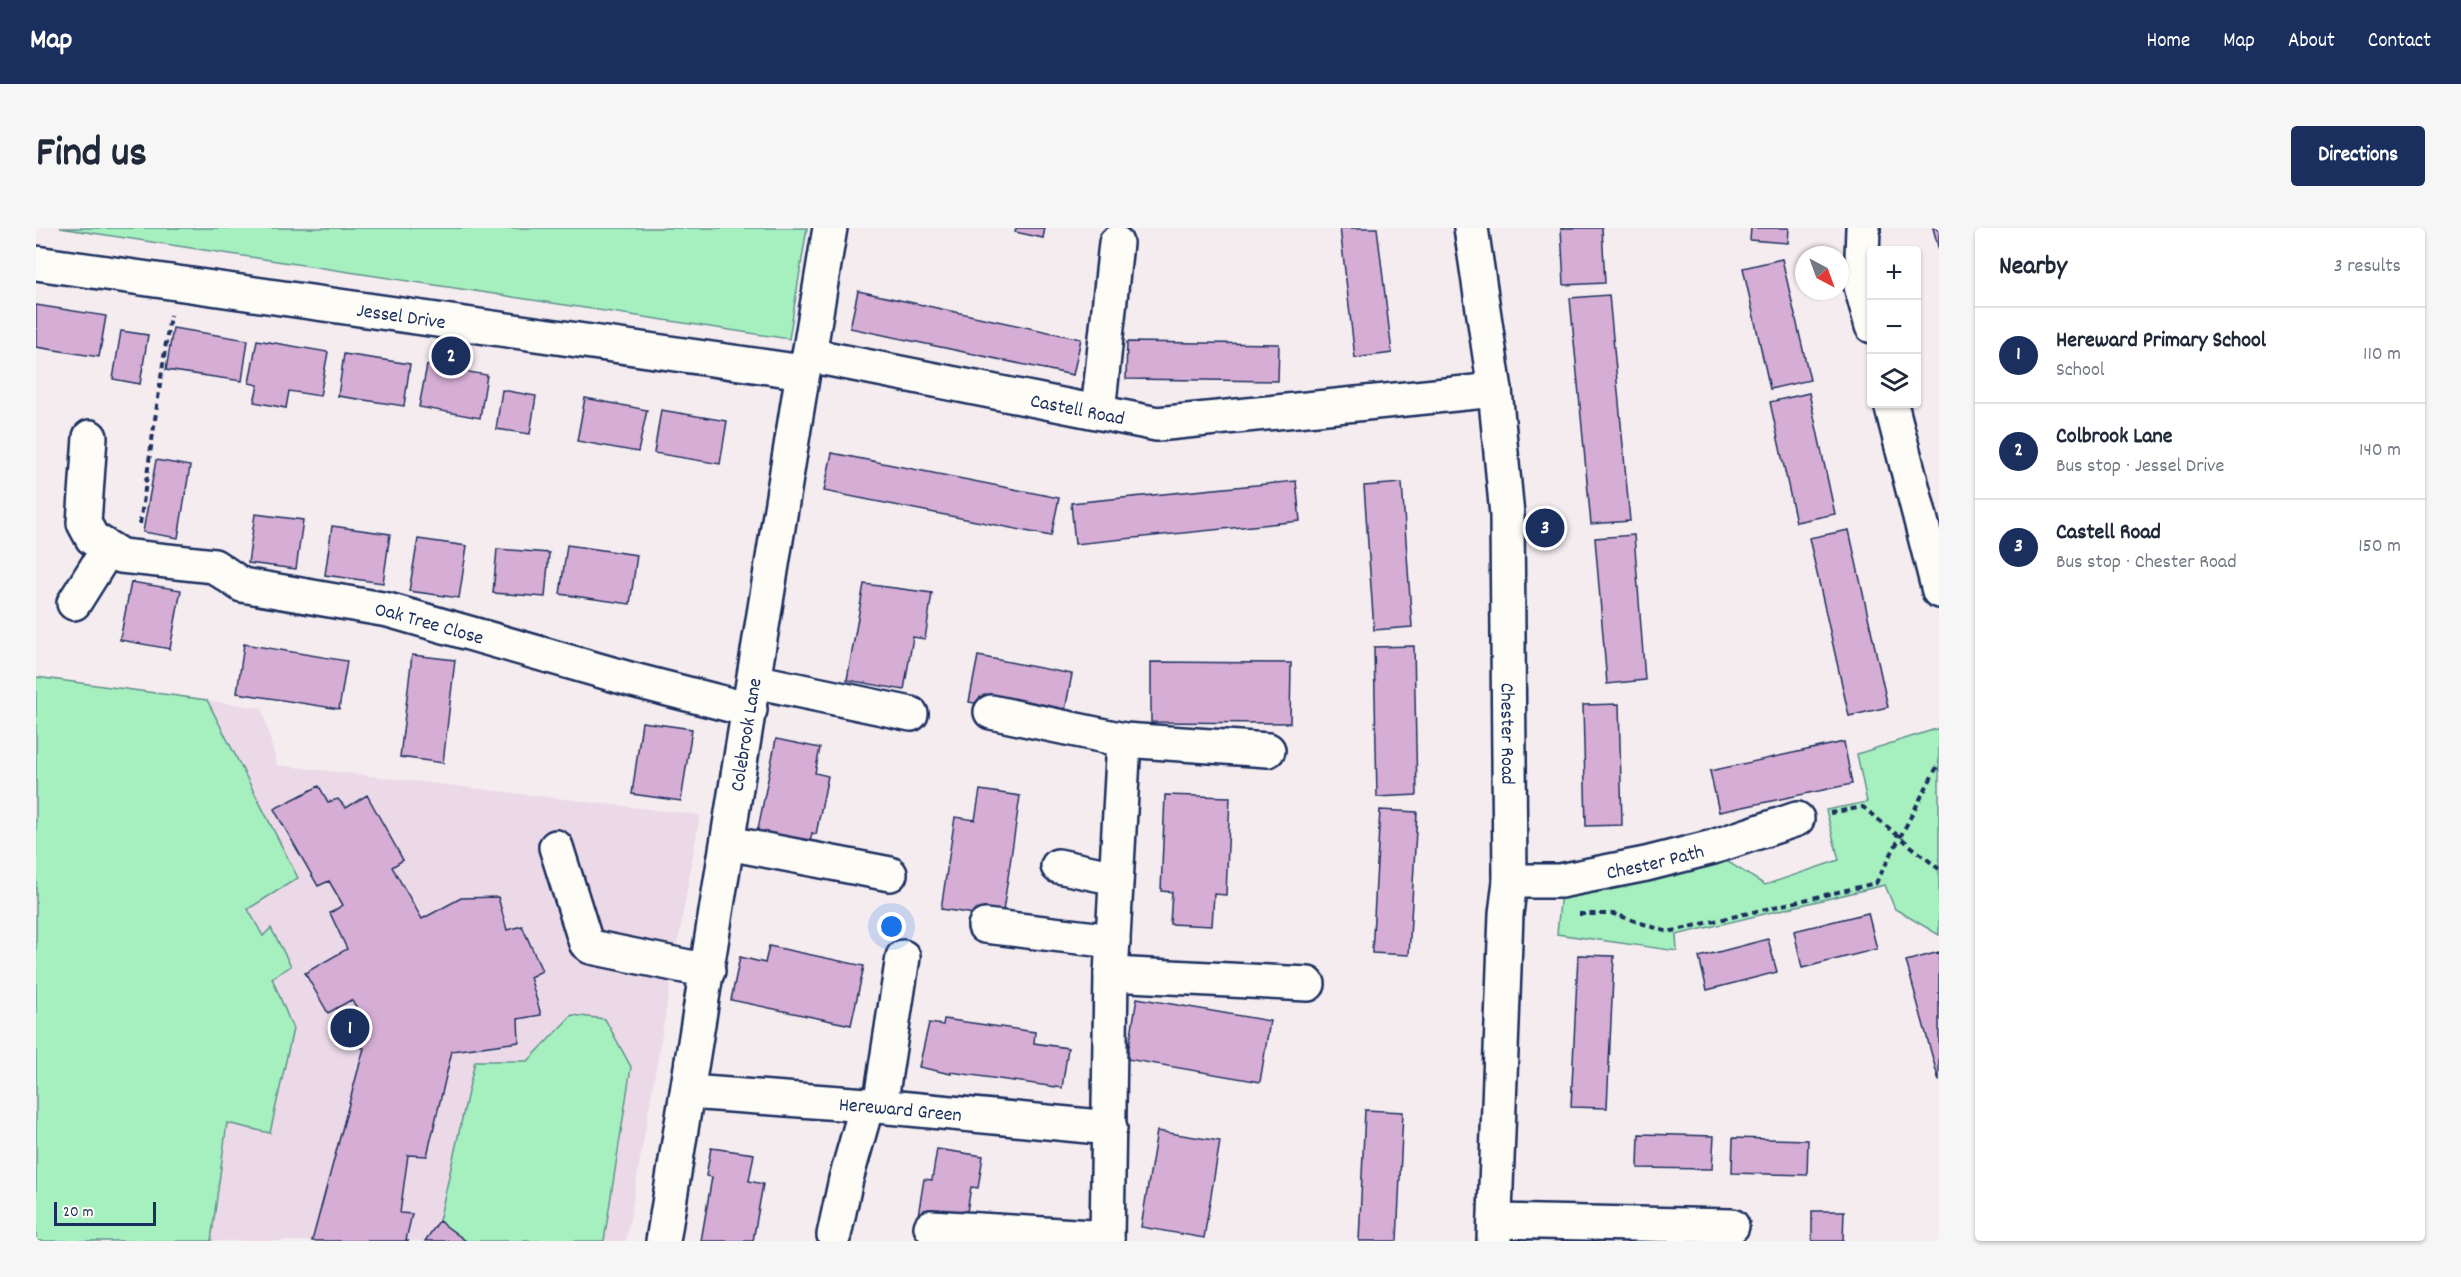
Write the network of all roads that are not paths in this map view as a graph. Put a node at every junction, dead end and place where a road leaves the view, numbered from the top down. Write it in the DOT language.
graph roads {
  1 [pos="830,228"];
  2 [pos="1471,228"];
  3 [pos="1863,228"];
  4 [pos="1116,243"];
  5 [pos="36,262"];
  6 [pos="1867,308"];
  7 [pos="806,364"];
  8 [pos="1495,390"];
  9 [pos="1892,408"];
  10 [pos="1098,412"];
  11 [pos="90,437"];
  12 [pos="122,554"];
  13 [pos="1939,591"];
  14 [pos="74,603"];
  15 [pos="752,696"];
  16 [pos="991,712"];
  17 [pos="911,714"];
  18 [pos="1124,740"];
  19 [pos="1268,750"];
  20 [pos="1797,819"];
  21 [pos="728,843"];
  22 [pos="556,847"];
  23 [pos="1059,866"];
  24 [pos="890,874"];
  25 [pos="1116,878"];
  26 [pos="1510,881"];
  27 [pos="986,926"];
  28 [pos="1113,941"];
  29 [pos="903,957"];
  30 [pos="708,970"];
  31 [pos="1111,974"];
  32 [pos="1308,984"];
  33 [pos="688,1092"];
  34 [pos="873,1106"];
  35 [pos="1110,1128"];
  36 [pos="1732,1226"];
  37 [pos="931,1227"];
  38 [pos="1495,1231"];
  39 [pos="834,1234"];
  40 [pos="1107,1240"];
  41 [pos="663,1241"];
  1 -- 7 [label="street, Colebrook Lane"];
  2 -- 8 [label="street, Chester Road"];
  3 -- 6 [label="street"];
  4 -- 10 [label="street"];
  5 -- 7 [label="street, Jessel Drive"];
  7 -- 10 [label="street, Castell Road"];
  7 -- 15 [label="street, Colebrook Lane"];
  8 -- 10 [label="street, Castell Road"];
  8 -- 26 [label="street, Chester Road"];
  9 -- 13 [label="street"];
  11 -- 12 [label="street"];
  12 -- 14 [label="street"];
  12 -- 15 [label="street, Oak Tree Close"];
  15 -- 17 [label="street, Oak Tree Close"];
  15 -- 21 [label="street, Colebrook Lane"];
  16 -- 18 [label="street"];
  18 -- 19 [label="street"];
  18 -- 25 [label="street"];
  20 -- 26 [label="street, Chester Path"];
  21 -- 24 [label="street"];
  21 -- 30 [label="street, Colebrook Lane"];
  22 -- 30 [label="street"];
  23 -- 25 [label="street"];
  25 -- 28 [label="street"];
  26 -- 38 [label="street, Chester Road"];
  27 -- 28 [label="street"];
  28 -- 31 [label="street"];
  29 -- 34 [label="street"];
  30 -- 33 [label="street, Colebrook Lane"];
  31 -- 32 [label="street"];
  31 -- 35 [label="street"];
  33 -- 34 [label="street, Hereward Green"];
  33 -- 41 [label="street, Colebrook Lane"];
  34 -- 35 [label="street, Hereward Green"];
  34 -- 39 [label="street"];
  35 -- 40 [label="street"];
  36 -- 38 [label="street"];
  37 -- 40 [label="street"];
}
